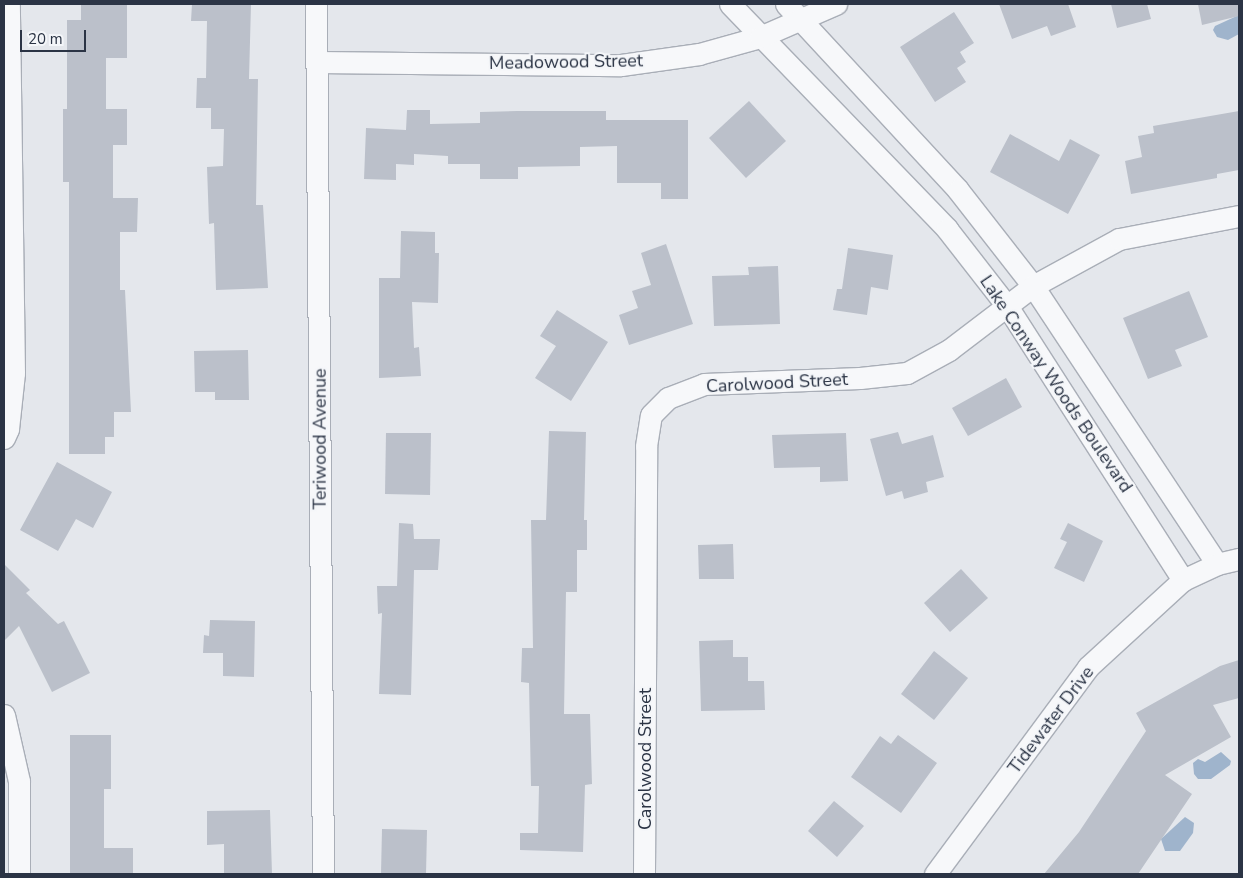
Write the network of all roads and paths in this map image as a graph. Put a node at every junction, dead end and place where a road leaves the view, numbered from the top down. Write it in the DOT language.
graph roads {
  1 [pos="9,4"];
  2 [pos="316,4"];
  3 [pos="730,4"];
  4 [pos="836,4"];
  5 [pos="793,12"];
  6 [pos="760,37"];
  7 [pos="317,62"];
  8 [pos="1239,216"];
  9 [pos="1033,286"];
  10 [pos="1008,306"];
  11 [pos="4,438"];
  12 [pos="1239,559"];
  13 [pos="1217,564"];
  14 [pos="1183,580"];
  15 [pos="4,715"];
  16 [pos="19,874"];
  17 [pos="323,874"];
  18 [pos="644,874"];
  19 [pos="935,874"];
  1 -- 11 [label="street"];
  2 -- 7 [label="street, Teriwood Avenue"];
  3 -- 6 [label="street, Lake Conway Woods Boulevard"];
  4 -- 5 [label="street, Meadowood Street"];
  5 -- 6 [label="street, Meadowood Street"];
  5 -- 9 [label="street, Lake Conway Woods Boulevard"];
  6 -- 7 [label="street, Meadowood Street"];
  6 -- 10 [label="street, Lake Conway Woods Boulevard"];
  7 -- 17 [label="street, Teriwood Avenue"];
  8 -- 9 [label="street, Carolwood Street"];
  9 -- 10 [label="street, Carolwood Street"];
  9 -- 13 [label="street, Lake Conway Woods Boulevard"];
  10 -- 14 [label="street, Lake Conway Woods Boulevard"];
  10 -- 18 [label="street, Carolwood Street"];
  12 -- 13 [label="street, Tidewater Drive"];
  13 -- 14 [label="street, Tidewater Drive"];
  14 -- 19 [label="street, Tidewater Drive"];
  15 -- 16 [label="street"];
}
